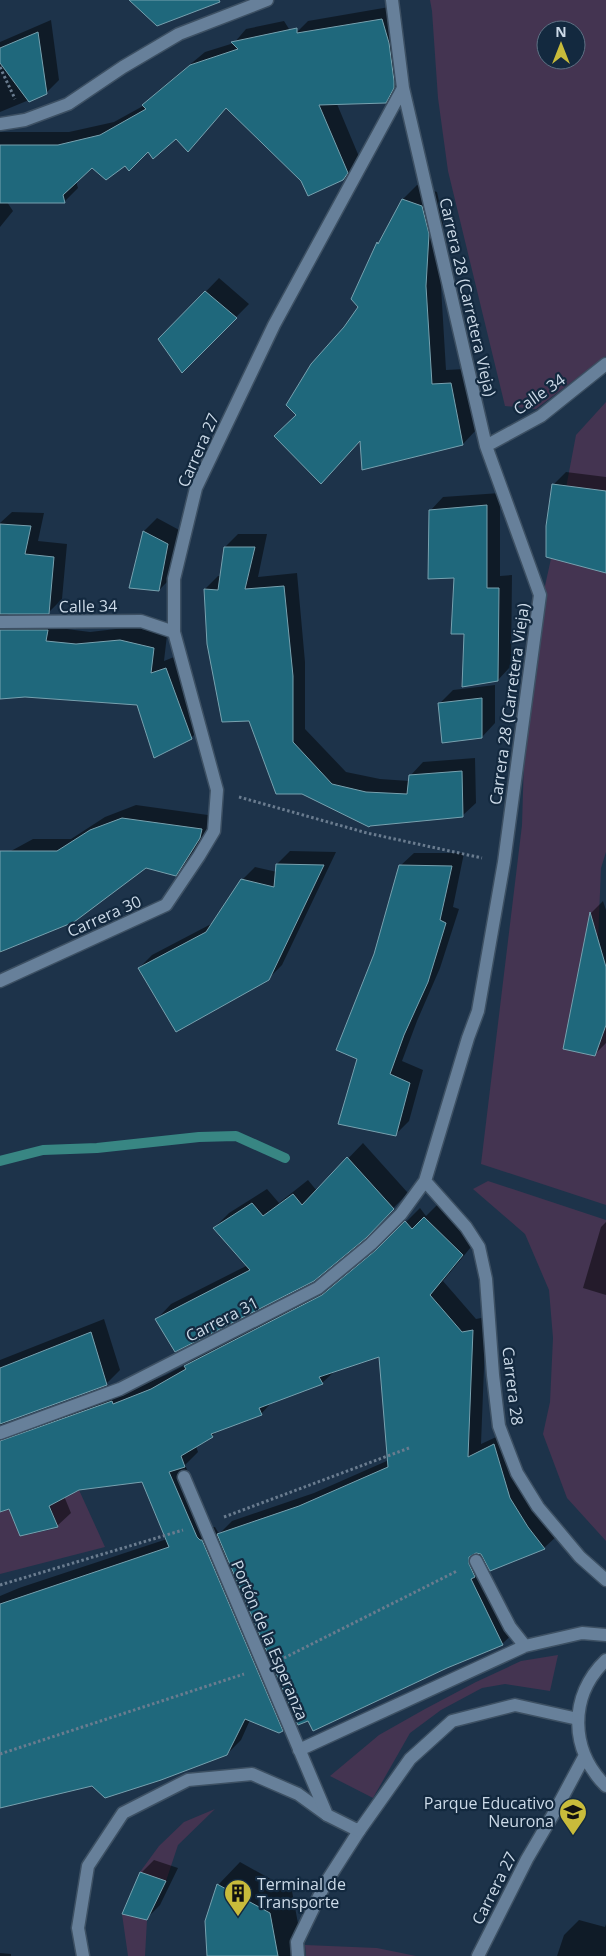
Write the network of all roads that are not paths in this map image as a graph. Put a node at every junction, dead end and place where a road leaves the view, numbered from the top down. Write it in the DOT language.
graph roads {
  1 [pos="267,0"];
  2 [pos="392,0"];
  3 [pos="403,88"];
  4 [pos="0,124"];
  5 [pos="606,364"];
  6 [pos="486,446"];
  7 [pos="0,622"];
  8 [pos="174,632"];
  9 [pos="200,856"];
  10 [pos="0,981"];
  11 [pos="425,1181"];
  12 [pos="0,1434"];
  13 [pos="184,1477"];
  14 [pos="476,1562"];
  15 [pos="606,1580"];
  16 [pos="606,1635"];
  17 [pos="525,1646"];
  18 [pos="606,1660"];
  19 [pos="578,1718"];
  20 [pos="299,1750"];
  21 [pos="584,1757"];
  22 [pos="606,1786"];
  23 [pos="327,1815"];
  24 [pos="359,1831"];
  25 [pos="83,1956"];
  26 [pos="298,1956"];
  27 [pos="478,1956"];
  1 -- 4 [label="street"];
  2 -- 3 [label="street, Carrera 28 (Carretera Vieja)"];
  3 -- 6 [label="street, Carrera 28 (Carretera Vieja)"];
  3 -- 8 [label="street, Carrera 27"];
  5 -- 6 [label="street, Calle 34"];
  6 -- 11 [label="street, Carrera 28 (Carretera Vieja)"];
  7 -- 8 [label="street, Calle 34"];
  8 -- 9 [label="street, Carrera 27"];
  9 -- 10 [label="street, Carrera 30"];
  11 -- 12 [label="street, Carrera 31"];
  11 -- 15 [label="street, Carrera 28"];
  13 -- 20 [label="street, Portón de la Esperanza"];
  14 -- 17 [label="street"];
  16 -- 17 [label="street"];
  17 -- 20 [label="street"];
  18 -- 19 [label="street"];
  19 -- 21 [label="street"];
  19 -- 24 [label="street"];
  20 -- 23 [label="street, Portón de la Esperanza"];
  21 -- 22 [label="street"];
  21 -- 27 [label="street, Carrera 27"];
  23 -- 24 [label="street"];
  23 -- 25 [label="street"];
  24 -- 26 [label="street"];
}
